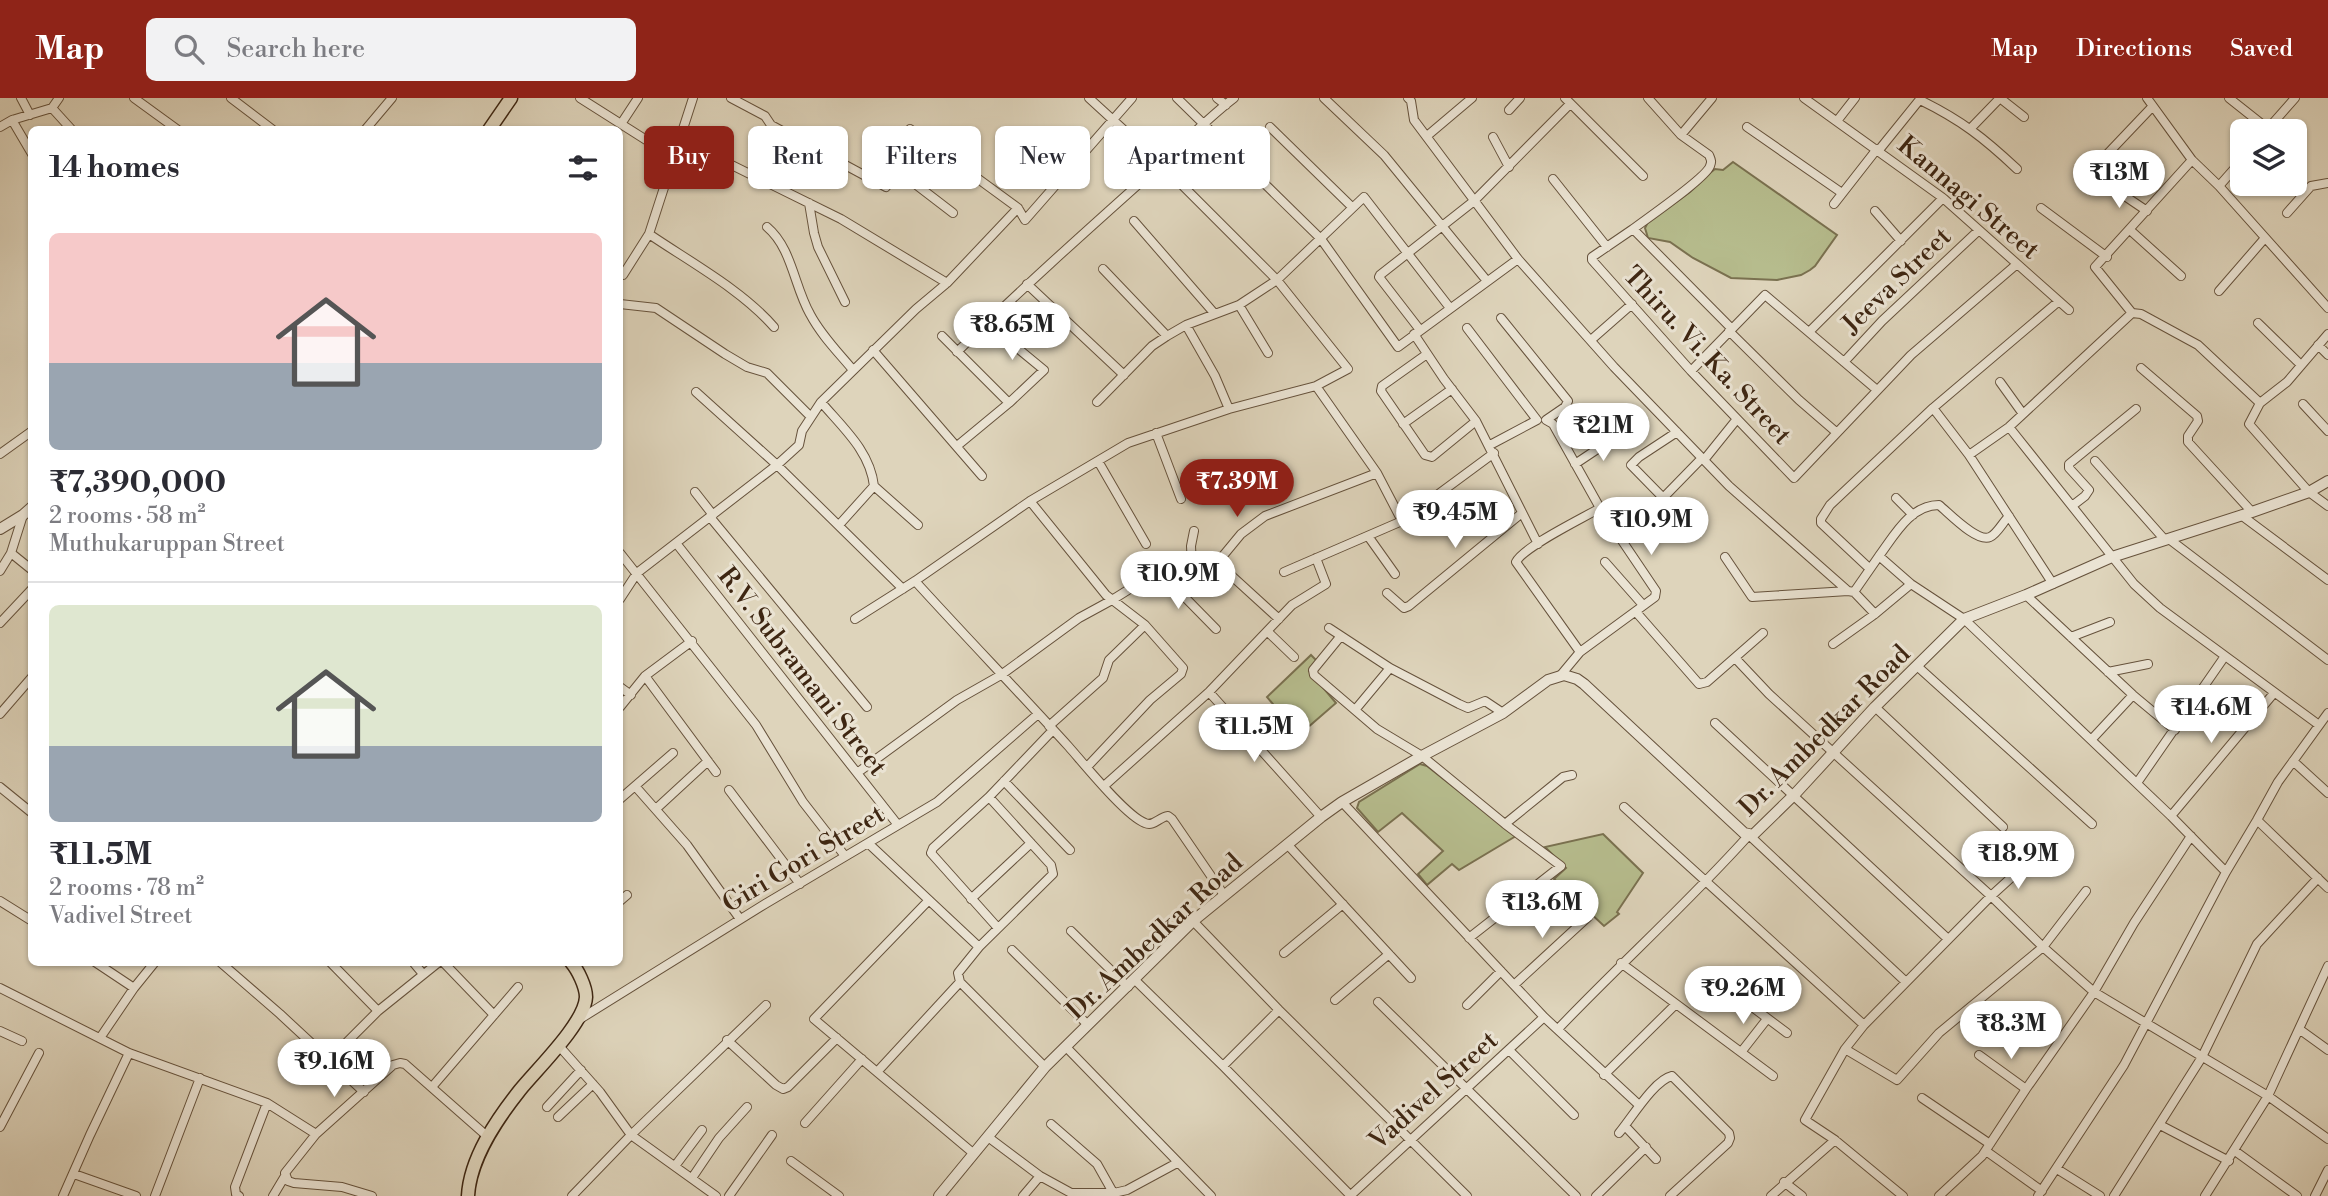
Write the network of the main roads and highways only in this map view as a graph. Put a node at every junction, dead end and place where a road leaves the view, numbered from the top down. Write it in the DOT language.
graph roads {
  1 [pos="511,98"];
  2 [pos="492,126"];
  3 [pos="574,966"];
  4 [pos="467,1195"];
  1 -- 2 [label="main road"];
  3 -- 4 [label="main road"];
}
